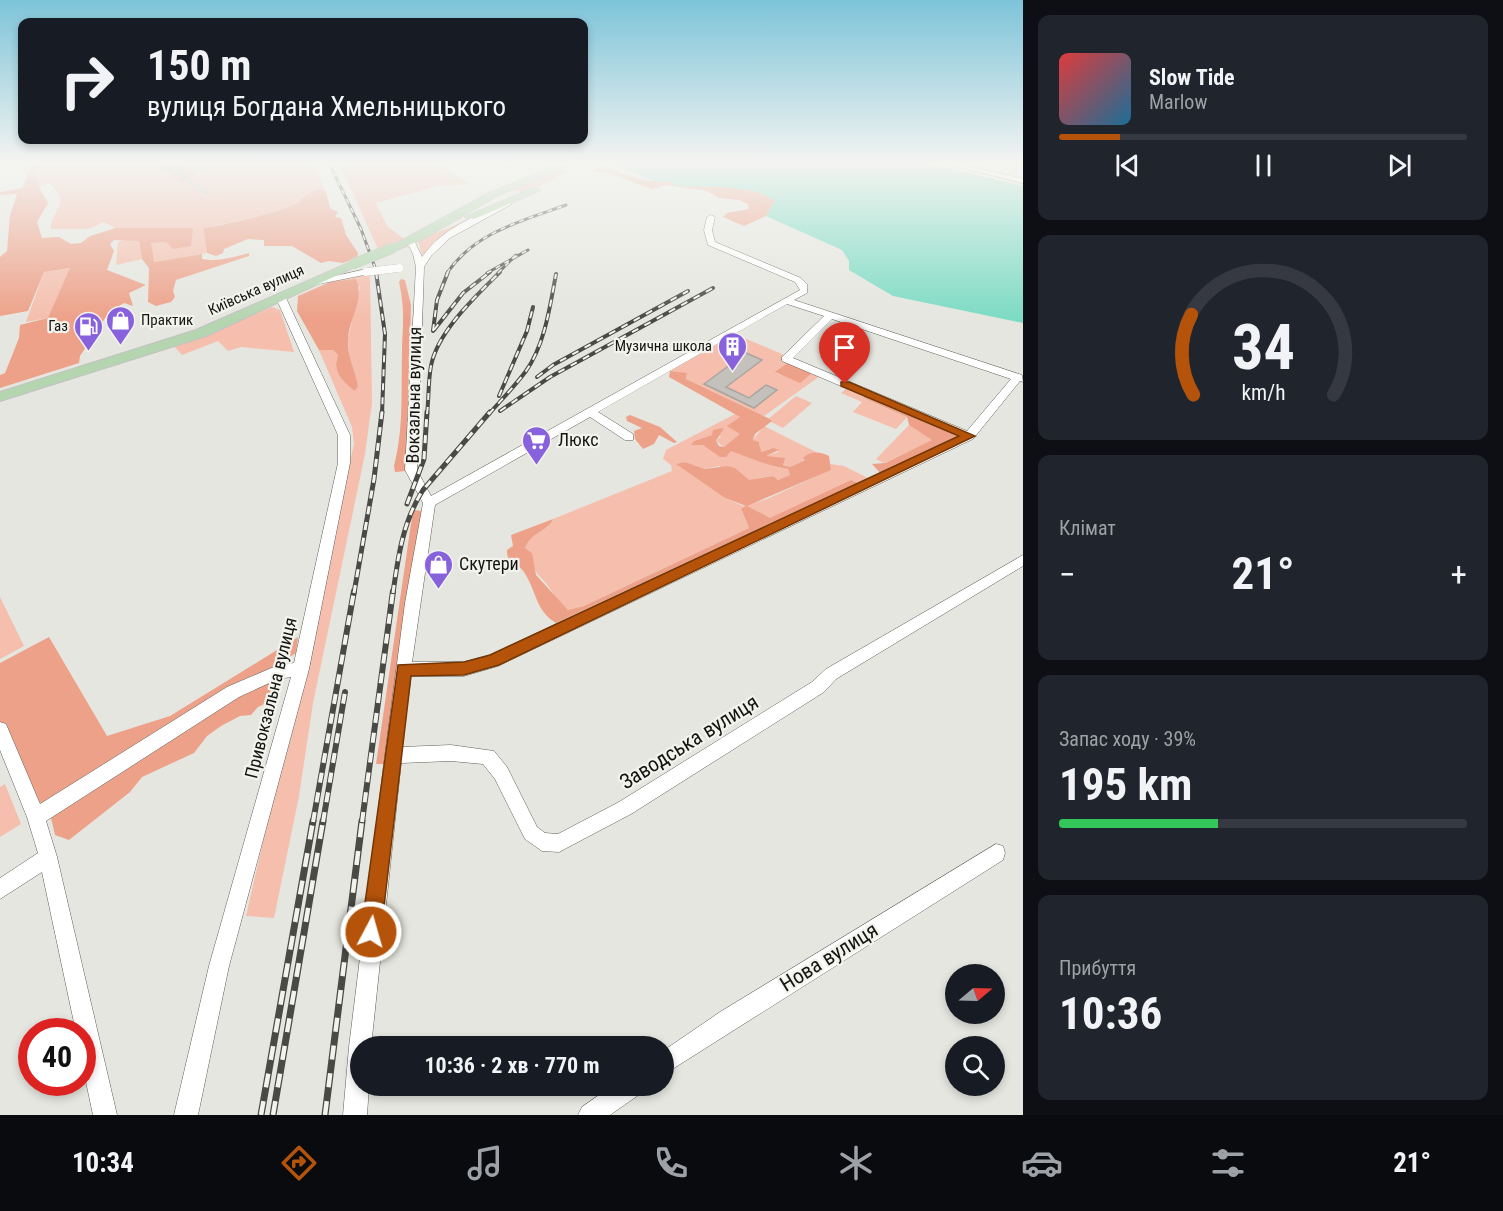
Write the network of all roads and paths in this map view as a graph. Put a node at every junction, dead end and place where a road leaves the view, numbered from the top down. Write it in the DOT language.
graph roads {
  1 [pos="458,215"];
  2 [pos="478,215"];
  3 [pos="485,215"];
  4 [pos="711,217"];
  5 [pos="421,236"];
  6 [pos="410,240"];
  7 [pos="420,267"];
  8 [pos="314,282"];
  9 [pos="281,298"];
  10 [pos="788,301"];
  11 [pos="830,315"];
  12 [pos="1020,378"];
  13 [pos="0,397"];
  14 [pos="590,411"];
  15 [pos="969,436"];
  16 [pos="629,437"];
  17 [pos="429,503"];
  18 [pos="1023,560"];
  19 [pos="301,669"];
  20 [pos="404,669"];
  21 [pos="0,729"];
  22 [pos="393,754"];
  23 [pos="36,816"];
  24 [pos="996,853"];
  25 [pos="48,857"];
  26 [pos="0,889"];
  27 [pos="361,1036"];
  28 [pos="674,1057"];
  29 [pos="356,1096"];
  30 [pos="618,1096"];
  31 [pos="105,1115"];
  32 [pos="186,1115"];
  33 [pos="355,1115"];
  34 [pos="590,1115"];
  1 -- 5 [label="main road"];
  2 -- 5 [label="main road"];
  3 -- 7 [label="street"];
  4 -- 10 [label="street"];
  5 -- 6 [label="main road, Київська вулиця"];
  6 -- 7 [label="street, Вокзальна вулиця"];
  6 -- 8 [label="main road, Київська вулиця, bridge"];
  7 -- 8 [label="street, bridge"];
  7 -- 17 [label="street, Вокзальна вулиця"];
  8 -- 9 [label="main road, Київська вулиця"];
  9 -- 13 [label="main road, Київська вулиця"];
  9 -- 19 [label="street, Привокзальна вулиця"];
  10 -- 11 [label="street"];
  10 -- 14 [label="street"];
  11 -- 12 [label="street"];
  11 -- 15 [label="street"];
  12 -- 15 [label="street"];
  14 -- 16 [label="street"];
  14 -- 17 [label="street"];
  15 -- 20 [label="street"];
  17 -- 20 [label="street"];
  18 -- 22 [label="street, Заводська вулиця"];
  19 -- 23 [label="street"];
  19 -- 32 [label="street, Привокзальна вулиця"];
  20 -- 22 [label="street"];
  21 -- 23 [label="street"];
  22 -- 27 [label="street"];
  23 -- 25 [label="street"];
  24 -- 28 [label="street, Нова вулиця"];
  25 -- 26 [label="street"];
  25 -- 31 [label="street"];
  29 -- 33 [label="street"];
  30 -- 34 [label="street"];
}
